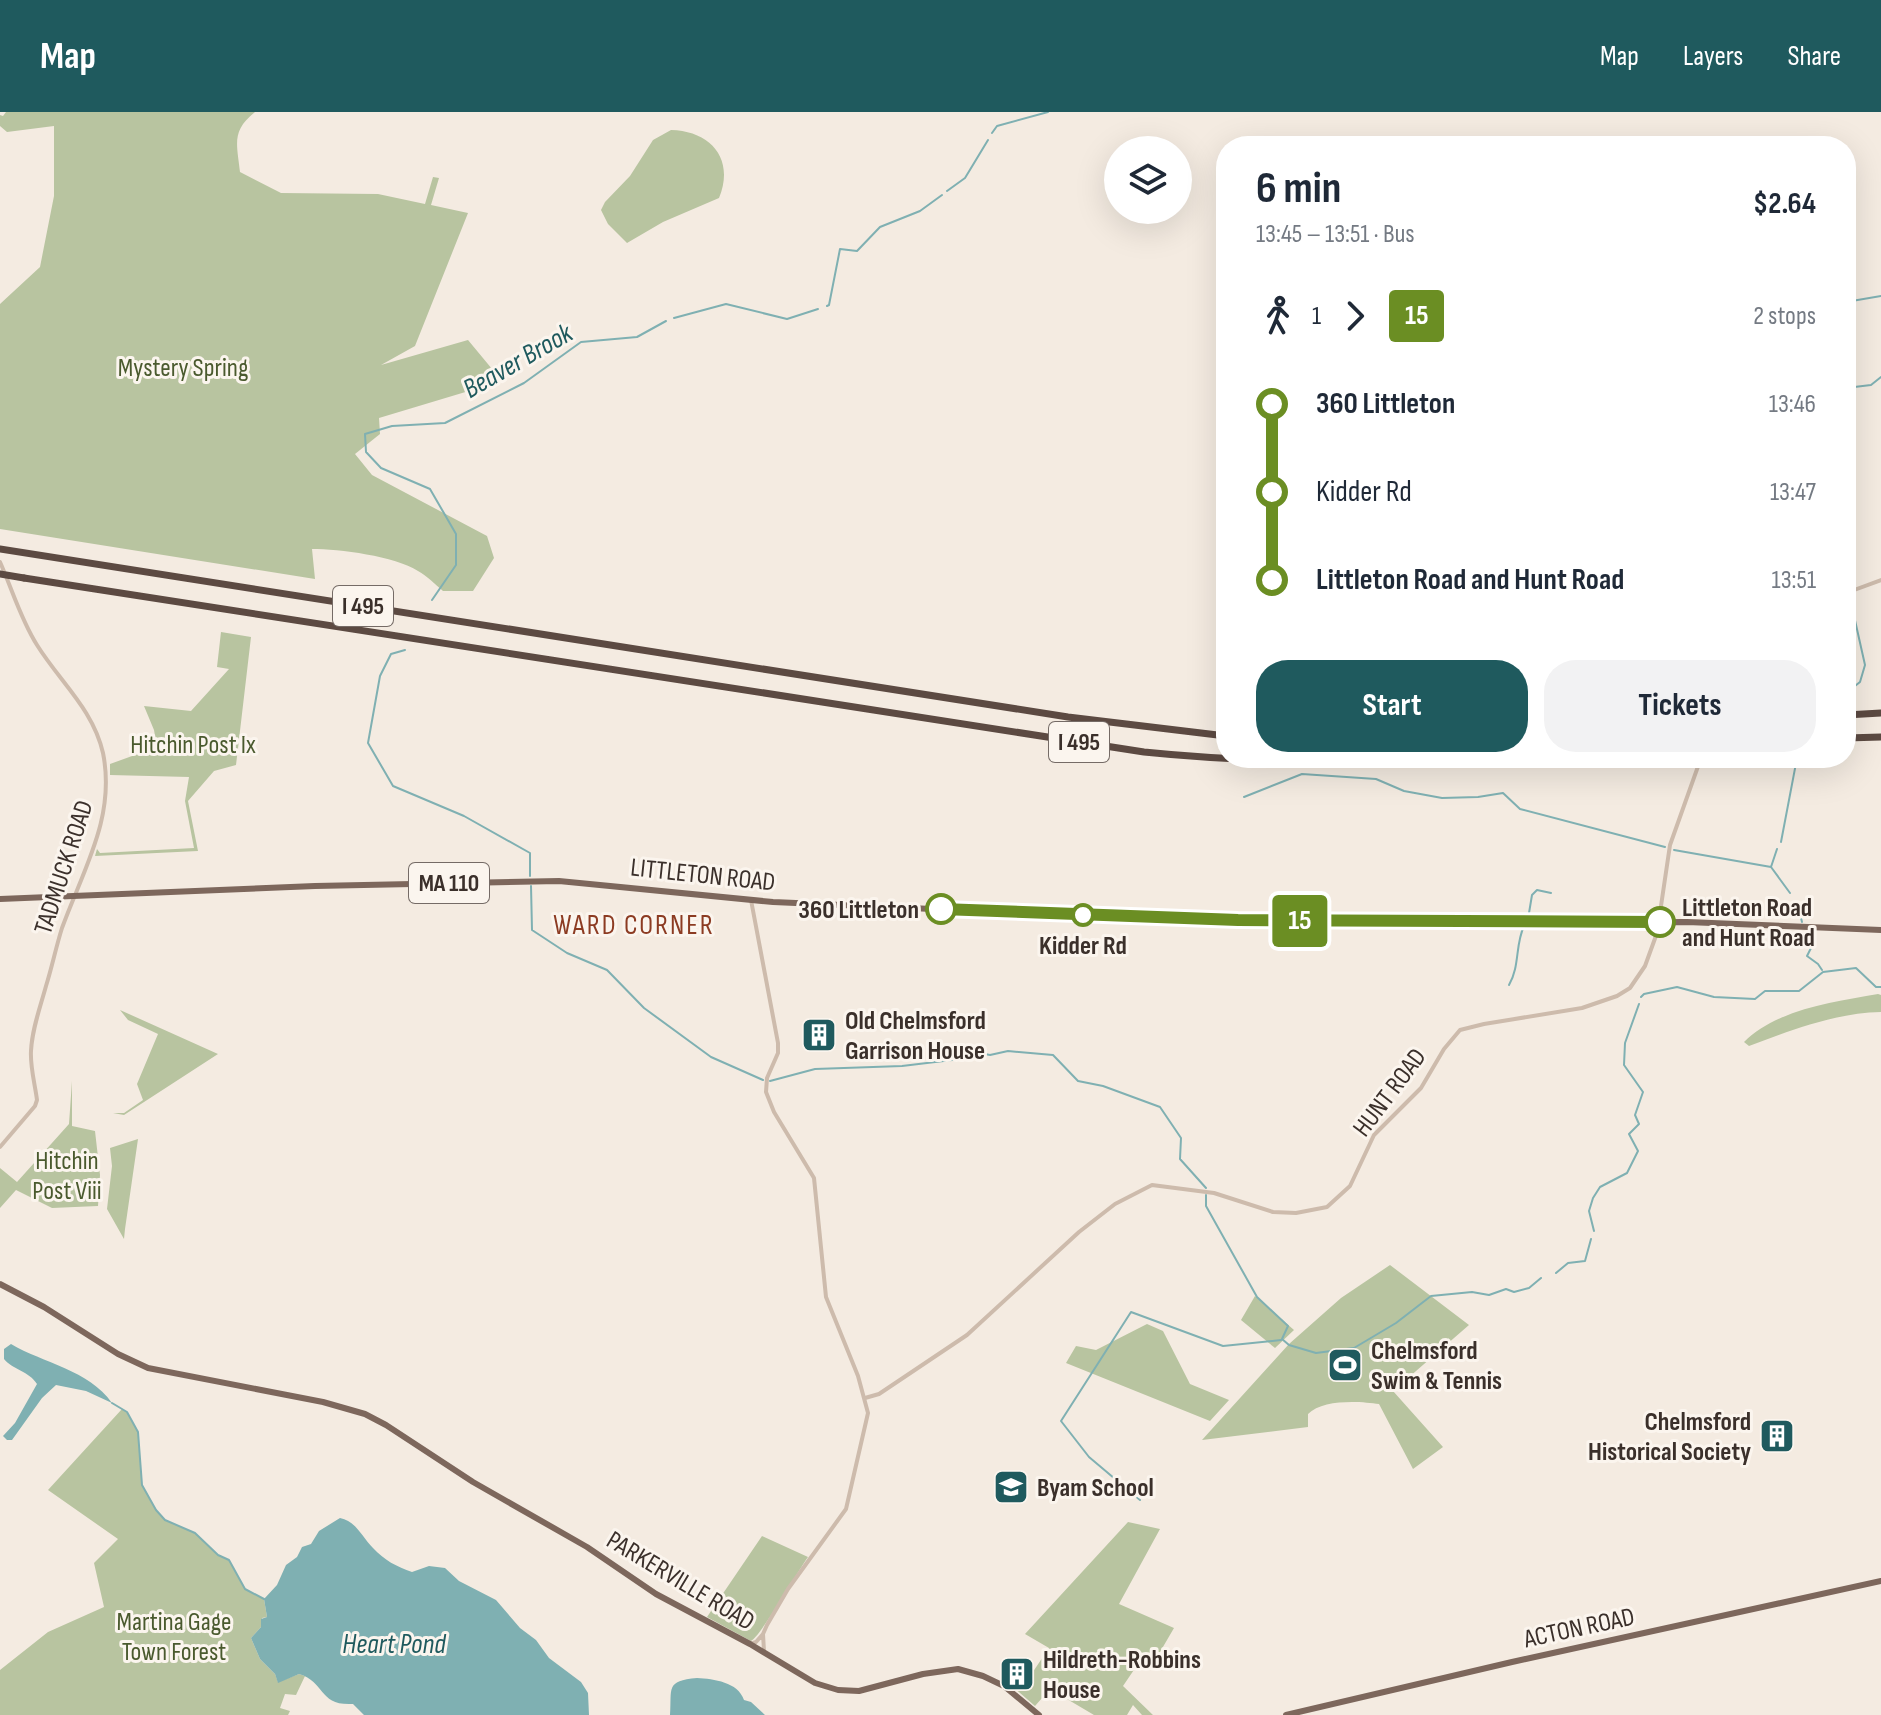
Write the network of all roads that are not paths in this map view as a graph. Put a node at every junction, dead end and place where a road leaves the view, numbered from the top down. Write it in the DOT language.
graph roads {
  1 [pos="0,549"];
  2 [pos="0,562"];
  3 [pos="0,574"];
  4 [pos="1881,580"];
  5 [pos="1856,589"];
  6 [pos="1881,713"];
  7 [pos="1856,714"];
  8 [pos="1216,735"];
  9 [pos="1881,737"];
  10 [pos="1856,738"];
  11 [pos="1216,758"];
  12 [pos="1697,768"];
  13 [pos="75,895"];
  14 [pos="0,899"];
  15 [pos="751,900"];
  16 [pos="1660,922"];
  17 [pos="1881,930"];
  18 [pos="0,1147"];
  19 [pos="0,1284"];
  20 [pos="879,1394"];
  21 [pos="865,1398"];
  22 [pos="868,1413"];
  23 [pos="1881,1581"];
  24 [pos="763,1634"];
  25 [pos="750,1644"];
  26 [pos="764,1653"];
  27 [pos="1039,1715"];
  28 [pos="1286,1715"];
  1 -- 8 [label="highway, I 495"];
  2 -- 13 [label="street, TADMUCK ROAD"];
  3 -- 11 [label="highway, I 495, bridge"];
  4 -- 5 [label="street"];
  6 -- 7 [label="highway"];
  9 -- 10 [label="highway"];
  12 -- 16 [label="street, HUNT ROAD"];
  13 -- 14 [label="main road, LITTLETON ROAD / MA 110"];
  13 -- 15 [label="main road, LITTLETON ROAD / MA 110"];
  13 -- 18 [label="street, TADMUCK ROAD"];
  15 -- 16 [label="main road, LITTLETON ROAD / MA 110"];
  15 -- 21 [label="street"];
  16 -- 17 [label="main road, LITTLETON ROAD / MA 110"];
  16 -- 20 [label="street, HUNT ROAD"];
  19 -- 25 [label="main road, PARKERVILLE ROAD"];
  20 -- 21 [label="street, HUNT ROAD"];
  20 -- 22 [label="street, HUNT ROAD"];
  21 -- 22 [label="street"];
  22 -- 24 [label="street"];
  23 -- 28 [label="main road, ACTON ROAD"];
  24 -- 25 [label="street"];
  24 -- 26 [label="street"];
  25 -- 26 [label="main road, PARKERVILLE ROAD"];
  26 -- 27 [label="main road, PARKERVILLE ROAD"];
}
